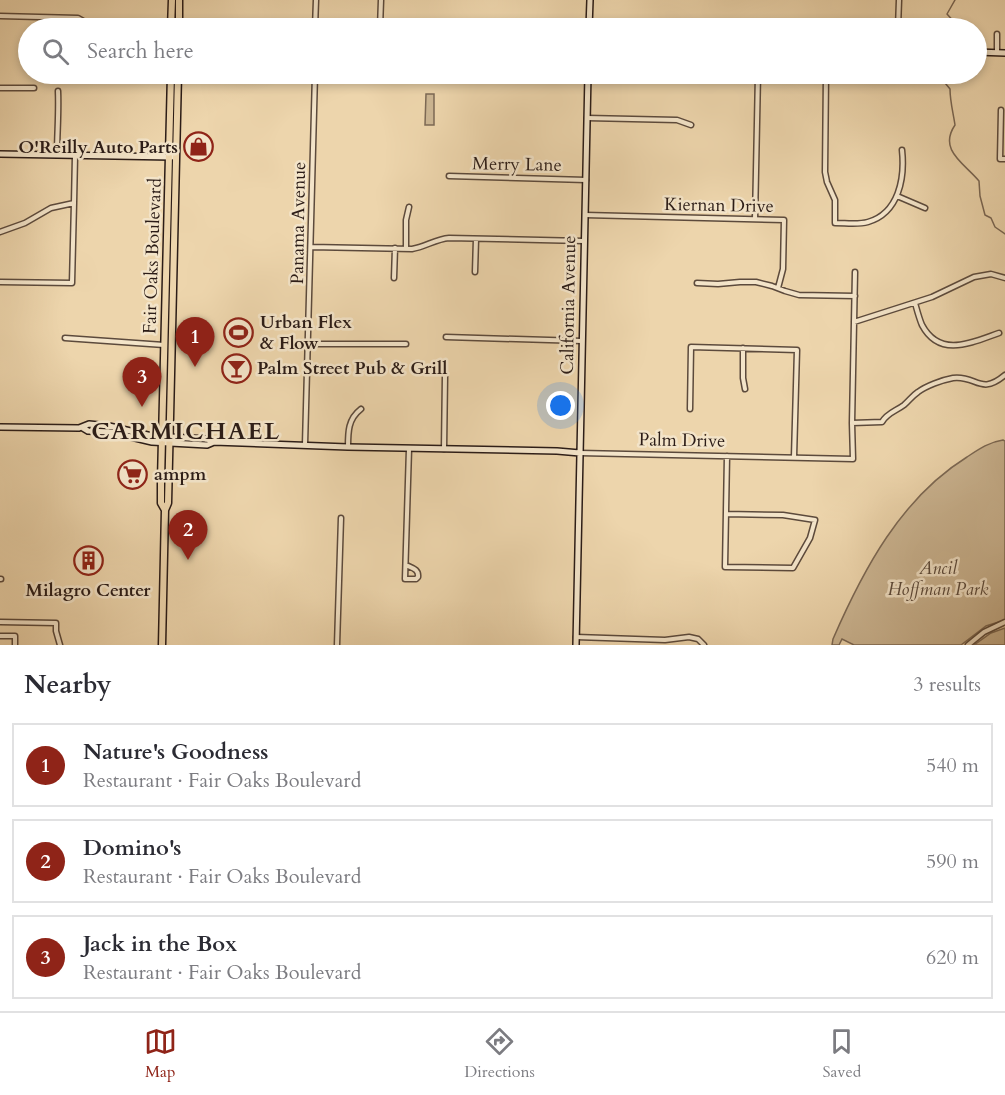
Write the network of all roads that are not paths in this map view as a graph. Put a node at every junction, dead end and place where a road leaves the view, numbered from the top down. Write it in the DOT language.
graph roads {
  1 [pos="172,0"];
  2 [pos="179,0"];
  3 [pos="316,0"];
  4 [pos="381,0"];
  5 [pos="590,0"];
  6 [pos="899,0"];
  7 [pos="0,16"];
  8 [pos="78,18"];
  9 [pos="171,18"];
  10 [pos="179,18"];
  11 [pos="315,18"];
  12 [pos="380,18"];
  13 [pos="589,18"];
  14 [pos="898,18"];
  15 [pos="997,34"];
  16 [pos="987,52"];
  17 [pos="997,52"];
  18 [pos="1005,52"];
  19 [pos="171,84"];
  20 [pos="177,84"];
  21 [pos="315,84"];
  22 [pos="588,84"];
  23 [pos="758,84"];
  24 [pos="826,84"];
  25 [pos="0,88"];
  26 [pos="34,88"];
  27 [pos="58,91"];
  28 [pos="1001,110"];
  29 [pos="587,118"];
  30 [pos="691,125"];
  31 [pos="902,150"];
  32 [pos="0,154"];
  33 [pos="57,155"];
  34 [pos="75,155"];
  35 [pos="173,157"];
  36 [pos="1005,159"];
  37 [pos="448,176"];
  38 [pos="586,180"];
  39 [pos="897,196"];
  40 [pos="74,203"];
  41 [pos="409,207"];
  42 [pos="925,208"];
  43 [pos="585,215"];
  44 [pos="755,219"];
  45 [pos="0,232"];
  46 [pos="476,239"];
  47 [pos="585,241"];
  48 [pos="310,247"];
  49 [pos="395,248"];
  50 [pos="406,248"];
  51 [pos="475,272"];
  52 [pos="855,272"];
  53 [pos="394,278"];
  54 [pos="1005,278"];
  55 [pos="0,282"];
  56 [pos="697,284"];
  57 [pos="778,288"];
  58 [pos="855,296"];
  59 [pos="166,298"];
  60 [pos="915,303"];
  61 [pos="854,322"];
  62 [pos="999,333"];
  63 [pos="446,337"];
  64 [pos="64,338"];
  65 [pos="582,341"];
  66 [pos="308,344"];
  67 [pos="406,344"];
  68 [pos="164,345"];
  69 [pos="743,348"];
  70 [pos="171,354"];
  71 [pos="1005,375"];
  72 [pos="445,376"];
  73 [pos="745,389"];
  74 [pos="690,409"];
  75 [pos="361,410"];
  76 [pos="852,423"];
  77 [pos="0,427"];
  78 [pos="165,440"];
  79 [pos="305,446"];
  80 [pos="348,447"];
  81 [pos="409,449"];
  82 [pos="444,450"];
  83 [pos="580,453"];
  84 [pos="727,456"];
  85 [pos="794,457"];
  86 [pos="726,514"];
  87 [pos="341,518"];
  88 [pos="406,565"];
  89 [pos="0,622"];
  90 [pos="1005,622"];
  91 [pos="0,636"];
  92 [pos="576,637"];
  93 [pos="15,645"];
  94 [pos="60,645"];
  95 [pos="162,645"];
  96 [pos="337,645"];
  97 [pos="576,645"];
  98 [pos="704,645"];
  99 [pos="968,645"];
  1 -- 9 [label="main road"];
  2 -- 10 [label="main road"];
  3 -- 11 [label="street"];
  4 -- 12 [label="street"];
  5 -- 13 [label="street"];
  6 -- 14 [label="street"];
  7 -- 8 [label="street"];
  15 -- 17 [label="street"];
  16 -- 17 [label="street"];
  17 -- 18 [label="street"];
  19 -- 35 [label="main road, Fair Oaks Boulevard"];
  20 -- 35 [label="main road, Fair Oaks Boulevard"];
  21 -- 48 [label="street, Panama Avenue"];
  22 -- 29 [label="street, California Avenue"];
  23 -- 44 [label="street"];
  24 -- 39 [label="street"];
  25 -- 26 [label="street"];
  27 -- 33 [label="street"];
  28 -- 36 [label="street"];
  29 -- 30 [label="street"];
  29 -- 38 [label="street, California Avenue"];
  31 -- 39 [label="street"];
  32 -- 33 [label="street"];
  33 -- 34 [label="street"];
  34 -- 35 [label="street"];
  34 -- 40 [label="street"];
  35 -- 59 [label="main road, Fair Oaks Boulevard"];
  35 -- 70 [label="main road, Fair Oaks Boulevard"];
  37 -- 38 [label="street, Merry Lane"];
  38 -- 43 [label="street, California Avenue"];
  39 -- 42 [label="street"];
  40 -- 45 [label="street"];
  40 -- 55 [label="street"];
  41 -- 50 [label="street"];
  43 -- 44 [label="street, Kiernan Drive"];
  43 -- 47 [label="street, California Avenue"];
  44 -- 57 [label="street, Kiernan Drive"];
  46 -- 47 [label="street"];
  46 -- 50 [label="street"];
  46 -- 51 [label="street"];
  47 -- 65 [label="street, California Avenue"];
  48 -- 49 [label="street"];
  48 -- 66 [label="street, Panama Avenue"];
  49 -- 50 [label="street"];
  49 -- 53 [label="street"];
  52 -- 58 [label="street, Palm Drive"];
  54 -- 60 [label="street"];
  56 -- 57 [label="street"];
  57 -- 58 [label="street"];
  58 -- 61 [label="street, Palm Drive"];
  59 -- 68 [label="main road, Fair Oaks Boulevard"];
  59 -- 70 [label="main road"];
  60 -- 61 [label="street"];
  60 -- 62 [label="street"];
  61 -- 76 [label="street, Palm Drive"];
  63 -- 65 [label="street"];
  64 -- 68 [label="street"];
  65 -- 83 [label="street, California Avenue"];
  66 -- 67 [label="street"];
  66 -- 79 [label="street, Panama Avenue"];
  68 -- 78 [label="main road, Fair Oaks Boulevard"];
  69 -- 73 [label="street"];
  69 -- 74 [label="street"];
  69 -- 85 [label="street"];
  70 -- 78 [label="main road, Fair Oaks Boulevard"];
  71 -- 76 [label="street"];
  72 -- 82 [label="street"];
  75 -- 80 [label="street"];
  76 -- 85 [label="street, Palm Drive"];
  77 -- 78 [label="street, Palm Drive"];
  78 -- 79 [label="street, Palm Drive"];
  78 -- 95 [label="main road, Fair Oaks Boulevard"];
  79 -- 80 [label="street, Palm Drive"];
  80 -- 81 [label="street, Palm Drive"];
  81 -- 82 [label="street, Palm Drive"];
  81 -- 88 [label="street"];
  82 -- 83 [label="street, Palm Drive"];
  83 -- 84 [label="street, Palm Drive"];
  83 -- 92 [label="street, California Avenue"];
  84 -- 85 [label="street, Palm Drive"];
  84 -- 86 [label="street"];
  86 -- 86 [label="street"];
  87 -- 96 [label="street"];
  89 -- 94 [label="street"];
  90 -- 99 [label="street"];
  91 -- 93 [label="street"];
  92 -- 97 [label="street, California Avenue"];
  92 -- 98 [label="street"];
}
